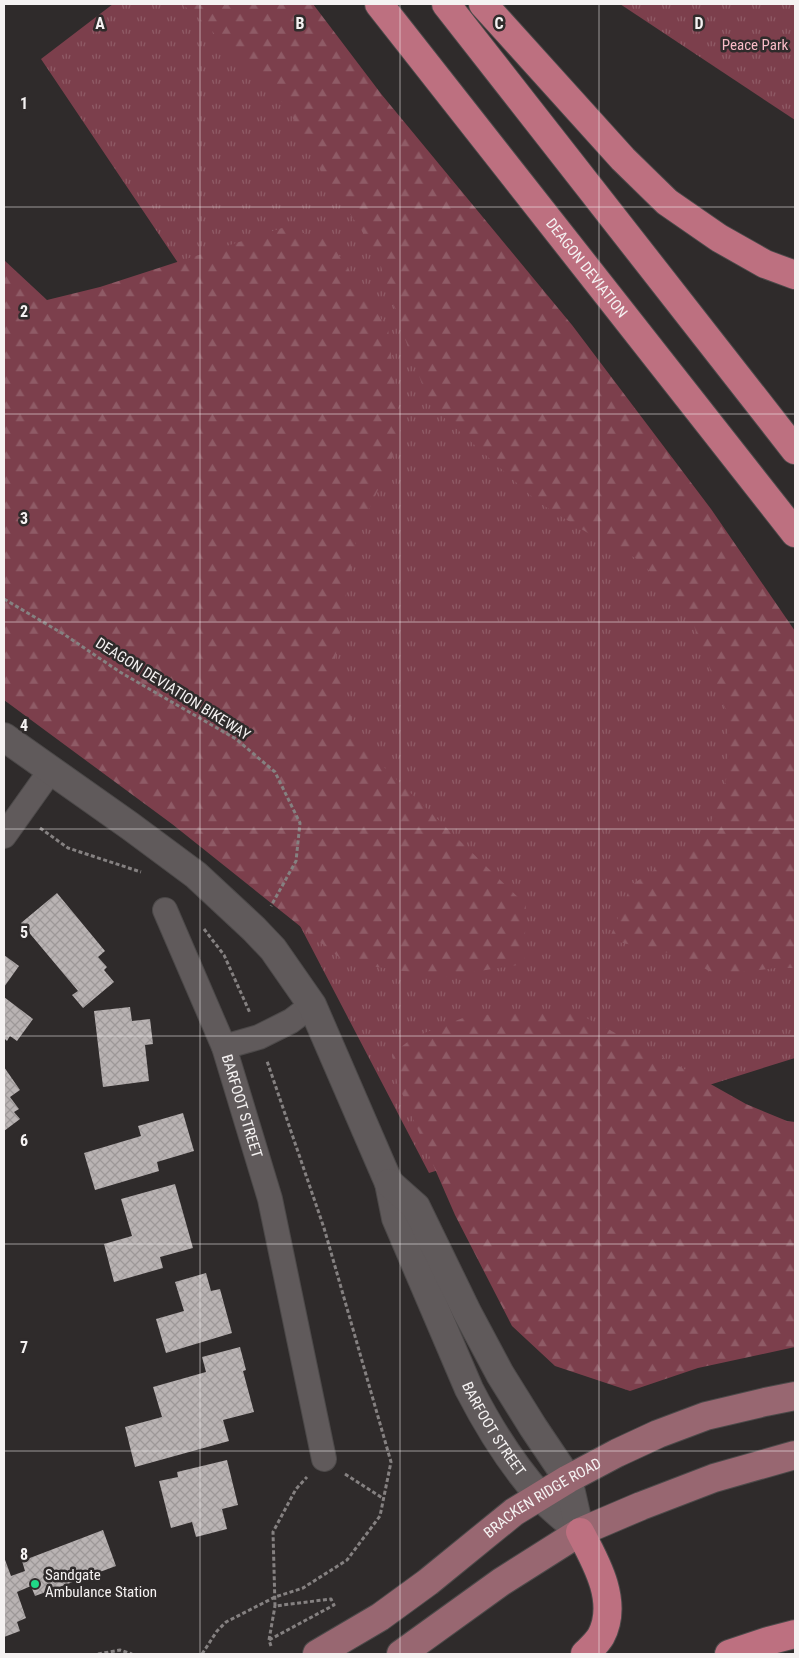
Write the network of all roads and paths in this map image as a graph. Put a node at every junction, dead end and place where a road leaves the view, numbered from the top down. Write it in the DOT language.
graph roads {
  1 [pos="379,4"];
  2 [pos="446,4"];
  3 [pos="483,4"];
  4 [pos="795,275"];
  5 [pos="795,450"];
  6 [pos="795,533"];
  7 [pos="4,599"];
  8 [pos="4,737"];
  9 [pos="51,770"];
  10 [pos="39,826"];
  11 [pos="4,836"];
  12 [pos="145,873"];
  13 [pos="270,909"];
  14 [pos="165,910"];
  15 [pos="201,925"];
  16 [pos="312,1005"];
  17 [pos="252,1016"];
  18 [pos="224,1047"];
  19 [pos="268,1062"];
  20 [pos="389,1182"];
  21 [pos="795,1396"];
  22 [pos="795,1455"];
  23 [pos="324,1459"];
  24 [pos="568,1479"];
  25 [pos="540,1496"];
  26 [pos="384,1499"];
  27 [pos="580,1532"];
  28 [pos="275,1597"];
  29 [pos="275,1606"];
  30 [pos="795,1634"];
  31 [pos="269,1640"];
  32 [pos="271,1646"];
  33 [pos="98,1654"];
  34 [pos="132,1654"];
  35 [pos="202,1654"];
  36 [pos="317,1654"];
  37 [pos="401,1654"];
  38 [pos="585,1654"];
  39 [pos="729,1654"];
  1 -- 6 [label="highway, DEAGON DEVIATION"];
  2 -- 5 [label="highway"];
  3 -- 4 [label="highway"];
  7 -- 13 [label="path, DEAGON DEVIATION BIKEWAY"];
  8 -- 9 [label="street, BARFOOT STREET"];
  9 -- 11 [label="street"];
  9 -- 16 [label="street, BARFOOT STREET"];
  10 -- 12 [label="path"];
  14 -- 18 [label="street, BARFOOT STREET"];
  15 -- 17 [label="path"];
  16 -- 18 [label="street, BARFOOT STREET"];
  16 -- 20 [label="street, BARFOOT STREET"];
  18 -- 23 [label="street, BARFOOT STREET"];
  19 -- 26 [label="path"];
  20 -- 24 [label="street, BARFOOT STREET"];
  20 -- 25 [label="street, BARFOOT STREET"];
  21 -- 24 [label="main road, BRACKEN RIDGE ROAD"];
  22 -- 27 [label="main road"];
  23 -- 26 [label="path"];
  23 -- 28 [label="path"];
  24 -- 25 [label="main road, BRACKEN RIDGE ROAD"];
  24 -- 27 [label="street, BARFOOT STREET"];
  25 -- 27 [label="street, BARFOOT STREET"];
  25 -- 36 [label="main road, BRACKEN RIDGE ROAD"];
  26 -- 28 [label="path"];
  27 -- 37 [label="main road"];
  27 -- 38 [label="highway"];
  28 -- 29 [label="path"];
  28 -- 35 [label="path"];
  29 -- 31 [label="path"];
  29 -- 31 [label="path"];
  30 -- 39 [label="highway"];
  31 -- 32 [label="path"];
  33 -- 34 [label="path"];
}
